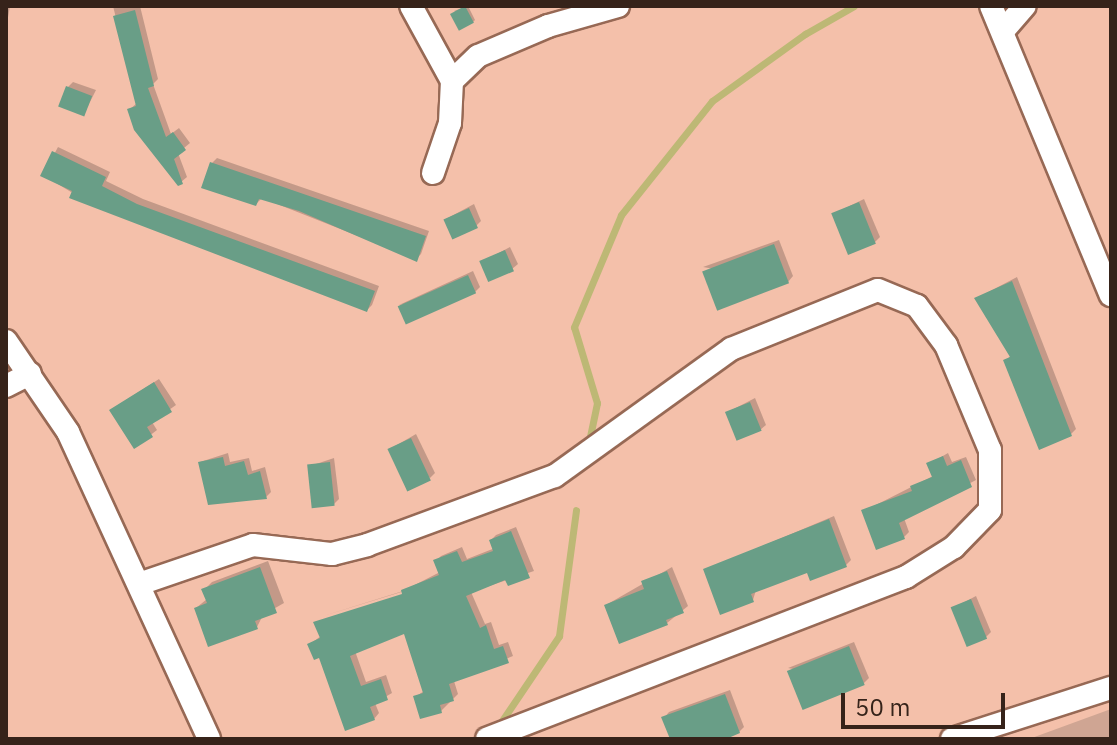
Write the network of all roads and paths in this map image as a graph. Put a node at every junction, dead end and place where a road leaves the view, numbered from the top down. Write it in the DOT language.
graph roads {
  1 [pos="411,6"];
  2 [pos="618,6"];
  3 [pos="991,6"];
  4 [pos="1025,6"];
  5 [pos="1003,31"];
  6 [pos="452,81"];
  7 [pos="433,173"];
  8 [pos="1111,295"];
  9 [pos="6,341"];
  10 [pos="30,374"];
  11 [pos="6,386"];
  12 [pos="142,583"];
  13 [pos="1111,688"];
  14 [pos="209,739"];
  15 [pos="487,739"];
  16 [pos="952,739"];
  1 -- 6 [label="street"];
  2 -- 6 [label="street"];
  3 -- 5 [label="street"];
  4 -- 5 [label="street"];
  5 -- 8 [label="street"];
  6 -- 7 [label="street"];
  9 -- 10 [label="street"];
  10 -- 11 [label="street"];
  10 -- 12 [label="street"];
  12 -- 14 [label="street"];
  12 -- 15 [label="street"];
  13 -- 16 [label="street"];
}
